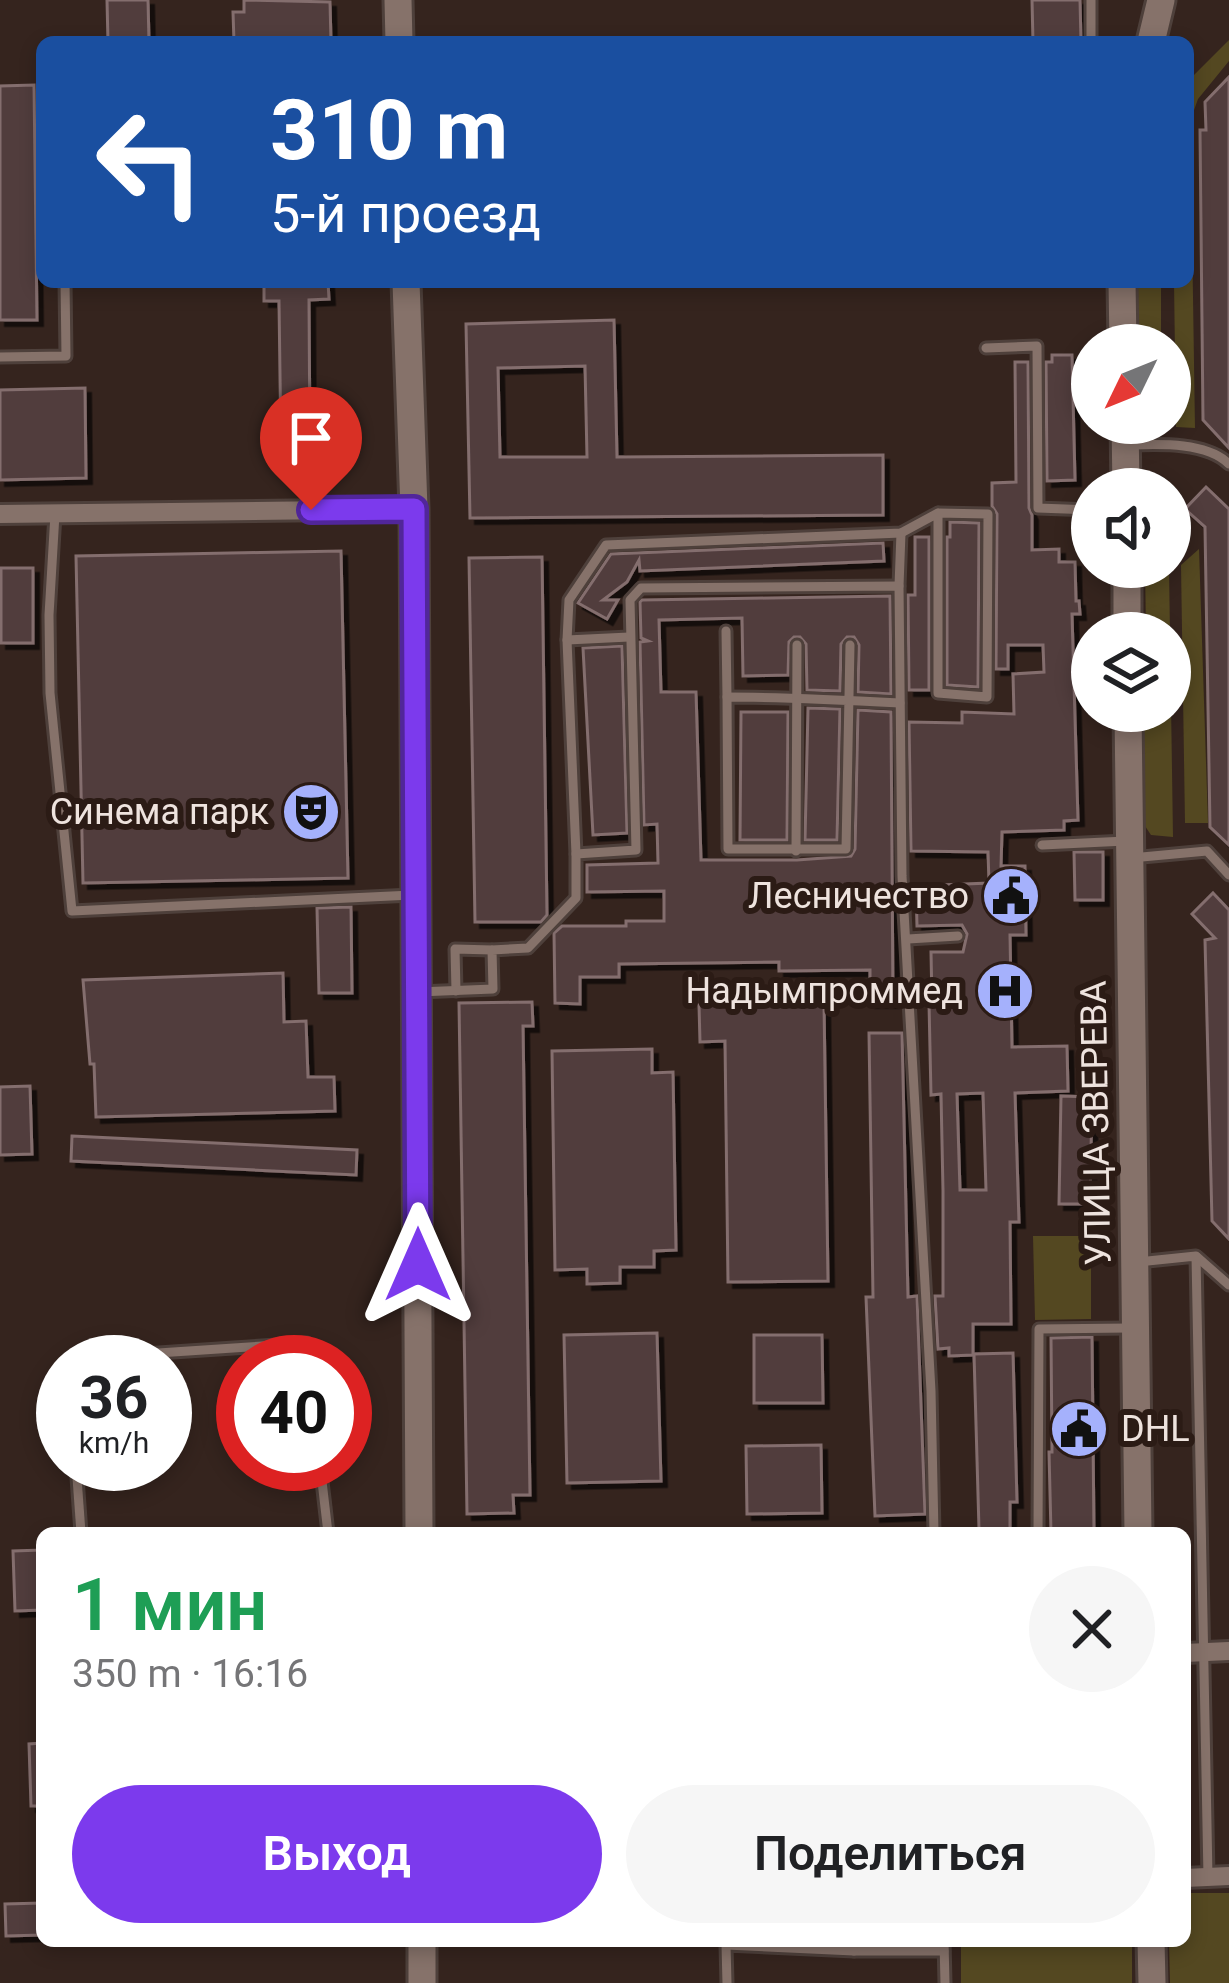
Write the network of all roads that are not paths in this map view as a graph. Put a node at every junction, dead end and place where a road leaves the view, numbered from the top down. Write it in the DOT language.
graph roads {
  1 [pos="398,0"];
  2 [pos="1091,0"];
  3 [pos="1161,0"];
  4 [pos="399,36"];
  5 [pos="1091,36"];
  6 [pos="1152,36"];
  7 [pos="65,288"];
  8 [pos="406,288"];
  9 [pos="1122,288"];
  10 [pos="1123,324"];
  11 [pos="986,348"];
  12 [pos="0,357"];
  13 [pos="1171,444"];
  14 [pos="1229,464"];
  15 [pos="414,509"];
  16 [pos="1071,509"];
  17 [pos="0,514"];
  18 [pos="55,514"];
  19 [pos="938,514"];
  20 [pos="901,533"];
  21 [pos="899,586"];
  22 [pos="726,631"];
  23 [pos="629,637"];
  24 [pos="567,640"];
  25 [pos="797,645"];
  26 [pos="850,645"];
  27 [pos="727,697"];
  28 [pos="795,698"];
  29 [pos="851,701"];
  30 [pos="901,703"];
  31 [pos="1128,732"];
  32 [pos="1042,845"];
  33 [pos="1130,850"];
  34 [pos="796,851"];
  35 [pos="577,854"];
  36 [pos="1229,874"];
  37 [pos="416,895"];
  38 [pos="958,936"];
  39 [pos="908,939"];
  40 [pos="492,950"];
  41 [pos="456,991"];
  42 [pos="416,992"];
  43 [pos="1196,1256"];
  44 [pos="1135,1262"];
  45 [pos="1229,1285"];
  46 [pos="1135,1328"];
  47 [pos="78,1491"];
  48 [pos="323,1491"];
  49 [pos="81,1527"];
  50 [pos="327,1527"];
  51 [pos="419,1527"];
  52 [pos="934,1527"];
  53 [pos="1038,1527"];
  54 [pos="1138,1527"];
  55 [pos="1229,1651"];
  56 [pos="1194,1652"];
  57 [pos="1229,1876"];
  58 [pos="1208,1877"];
  59 [pos="1191,1878"];
  60 [pos="422,1947"];
  61 [pos="726,1947"];
  62 [pos="944,1947"];
  63 [pos="1151,1947"];
  64 [pos="422,1983"];
  65 [pos="727,1983"];
  66 [pos="944,1983"];
  67 [pos="1152,1983"];
  1 -- 4 [label="street"];
  2 -- 5 [label="lane"];
  3 -- 6 [label="street"];
  7 -- 12 [label="lane"];
  8 -- 15 [label="street"];
  9 -- 10 [label="street"];
  11 -- 16 [label="lane"];
  13 -- 14 [label="lane"];
  15 -- 18 [label="street"];
  15 -- 37 [label="street"];
  17 -- 18 [label="street"];
  18 -- 37 [label="lane"];
  19 -- 19 [label="lane"];
  19 -- 20 [label="lane"];
  20 -- 21 [label="lane"];
  20 -- 24 [label="lane"];
  21 -- 23 [label="lane"];
  21 -- 30 [label="lane"];
  22 -- 27 [label="lane"];
  23 -- 24 [label="lane"];
  23 -- 35 [label="lane"];
  24 -- 35 [label="lane"];
  25 -- 28 [label="lane"];
  26 -- 29 [label="lane"];
  27 -- 28 [label="lane"];
  27 -- 34 [label="lane"];
  28 -- 29 [label="lane"];
  28 -- 34 [label="lane"];
  29 -- 30 [label="lane"];
  29 -- 34 [label="lane"];
  30 -- 39 [label="lane"];
  31 -- 33 [label="street, УЛИЦА ЗВЕРЕВА"];
  32 -- 33 [label="lane"];
  33 -- 36 [label="lane"];
  33 -- 44 [label="street, УЛИЦА ЗВЕРЕВА"];
  35 -- 40 [label="lane"];
  37 -- 42 [label="street"];
  38 -- 39 [label="lane"];
  39 -- 52 [label="lane"];
  40 -- 41 [label="lane"];
  40 -- 41 [label="lane"];
  41 -- 42 [label="lane"];
  42 -- 51 [label="street"];
  43 -- 44 [label="lane"];
  43 -- 45 [label="lane"];
  43 -- 56 [label="lane"];
  44 -- 46 [label="street, УЛИЦА ЗВЕРЕВА"];
  46 -- 53 [label="lane"];
  46 -- 54 [label="street, УЛИЦА ЗВЕРЕВА"];
  47 -- 49 [label="lane"];
  48 -- 50 [label="lane"];
  55 -- 56 [label="street"];
  56 -- 58 [label="lane"];
  57 -- 58 [label="street"];
  58 -- 59 [label="street"];
  60 -- 64 [label="street"];
  61 -- 65 [label="lane"];
  62 -- 66 [label="lane"];
  63 -- 67 [label="street"];
}
